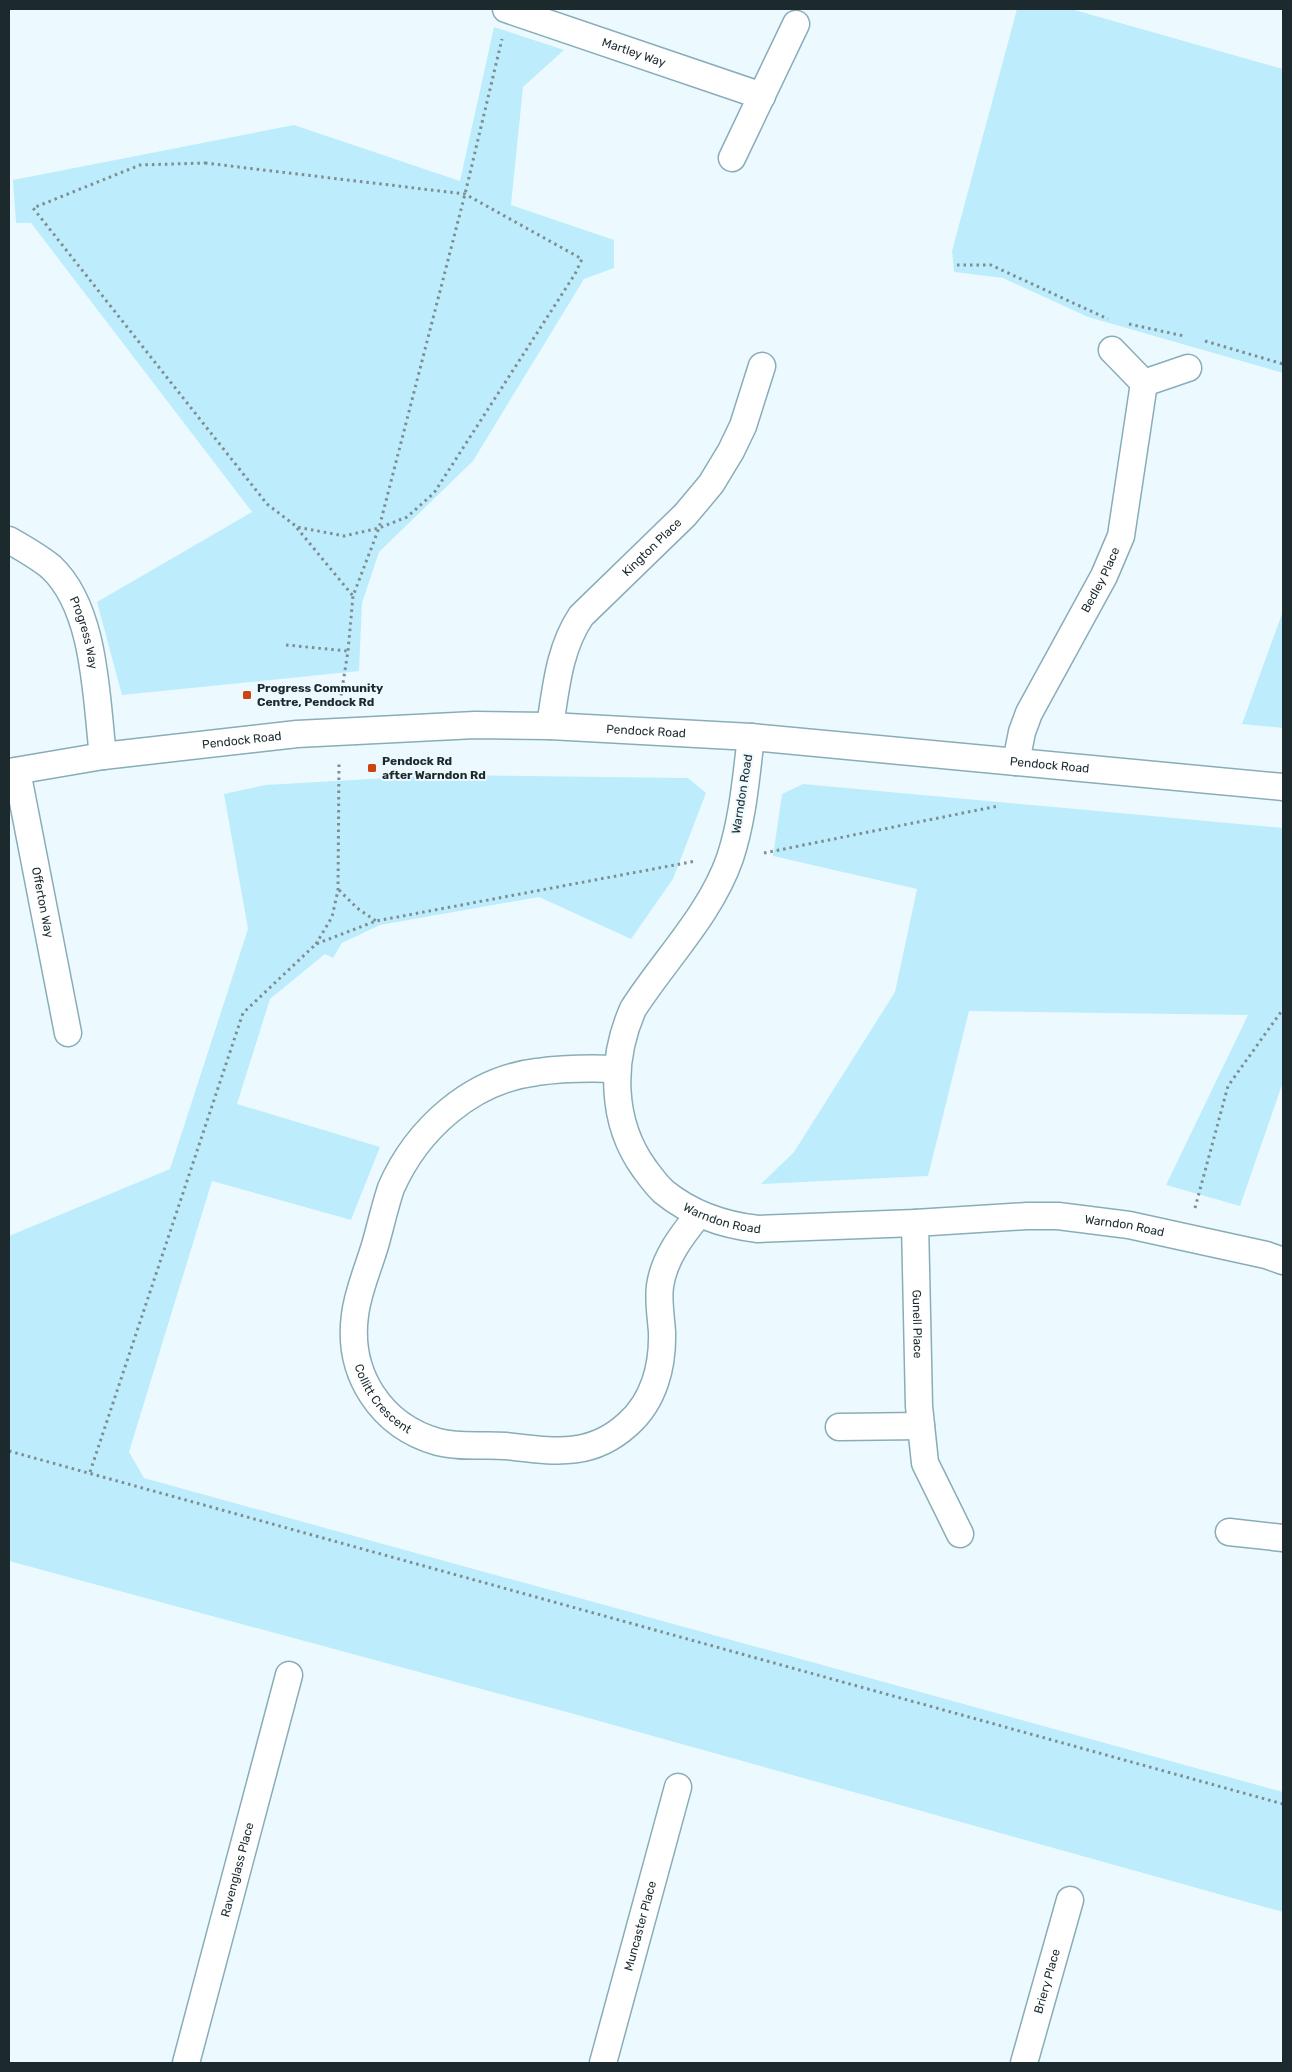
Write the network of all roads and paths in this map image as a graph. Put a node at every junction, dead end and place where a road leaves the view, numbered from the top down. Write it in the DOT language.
graph roads {
  1 [pos="508,9"];
  2 [pos="796,24"];
  3 [pos="762,96"];
  4 [pos="732,158"];
  5 [pos="465,194"];
  6 [pos="957,265"];
  7 [pos="1112,320"];
  8 [pos="1121,322"];
  9 [pos="1186,337"];
  10 [pos="1195,339"];
  11 [pos="1112,350"];
  12 [pos="1283,364"];
  13 [pos="762,366"];
  14 [pos="1188,368"];
  15 [pos="1144,383"];
  16 [pos="297,527"];
  17 [pos="379,528"];
  18 [pos="9,540"];
  19 [pos="353,596"];
  20 [pos="286,646"];
  21 [pos="348,651"];
  22 [pos="550,726"];
  23 [pos="336,731"];
  24 [pos="750,737"];
  25 [pos="103,756"];
  26 [pos="1016,762"];
  27 [pos="13,771"];
  28 [pos="1283,786"];
  29 [pos="998,806"];
  30 [pos="763,853"];
  31 [pos="695,861"];
  32 [pos="338,890"];
  33 [pos="376,920"];
  34 [pos="316,944"];
  35 [pos="1283,1009"];
  36 [pos="68,1033"];
  37 [pos="617,1069"];
  38 [pos="699,1214"];
  39 [pos="915,1223"];
  40 [pos="1187,1238"];
  41 [pos="1283,1261"];
  42 [pos="921,1426"];
  43 [pos="839,1427"];
  44 [pos="9,1451"];
  45 [pos="90,1472"];
  46 [pos="1229,1532"];
  47 [pos="960,1534"];
  48 [pos="1283,1538"];
  49 [pos="289,1675"];
  50 [pos="678,1787"];
  51 [pos="1283,1804"];
  52 [pos="1070,1900"];
  53 [pos="186,2063"];
  54 [pos="603,2063"];
  55 [pos="1024,2063"];
  1 -- 3 [label="street, Martley Way"];
  1 -- 5 [label="path"];
  2 -- 3 [label="street"];
  3 -- 4 [label="street"];
  5 -- 16 [label="path"];
  5 -- 17 [label="path"];
  5 -- 17 [label="path"];
  6 -- 7 [label="path"];
  8 -- 9 [label="path"];
  10 -- 12 [label="path"];
  11 -- 15 [label="street"];
  13 -- 22 [label="street, Kington Place"];
  14 -- 15 [label="street"];
  15 -- 26 [label="street, Bedley Place"];
  16 -- 17 [label="path"];
  16 -- 19 [label="path"];
  17 -- 19 [label="path"];
  18 -- 25 [label="street, Progress Way"];
  19 -- 21 [label="path"];
  20 -- 21 [label="path"];
  21 -- 23 [label="path"];
  22 -- 23 [label="street, Pendock Road"];
  22 -- 24 [label="street, Pendock Road"];
  23 -- 25 [label="street, Pendock Road"];
  23 -- 32 [label="path"];
  24 -- 26 [label="street, Pendock Road"];
  24 -- 37 [label="street, Warndon Road"];
  25 -- 27 [label="street, Pendock Road"];
  26 -- 28 [label="street, Pendock Road"];
  27 -- 36 [label="street, Offerton Way"];
  29 -- 30 [label="path"];
  31 -- 33 [label="path"];
  32 -- 33 [label="path"];
  32 -- 34 [label="path"];
  33 -- 34 [label="path"];
  34 -- 45 [label="path"];
  35 -- 40 [label="path"];
  37 -- 38 [label="street, Warndon Road"];
  37 -- 38 [label="street, Collitt Crescent"];
  38 -- 39 [label="street, Warndon Road"];
  39 -- 40 [label="street, Warndon Road"];
  39 -- 42 [label="street, Gunell Place"];
  40 -- 41 [label="street, Warndon Road"];
  42 -- 43 [label="street"];
  42 -- 47 [label="street, Gunell Place"];
  44 -- 45 [label="path"];
  45 -- 51 [label="path"];
  46 -- 48 [label="street"];
  49 -- 53 [label="street, Ravenglass Place"];
  50 -- 54 [label="street, Muncaster Place"];
  52 -- 55 [label="street, Briery Place"];
}
